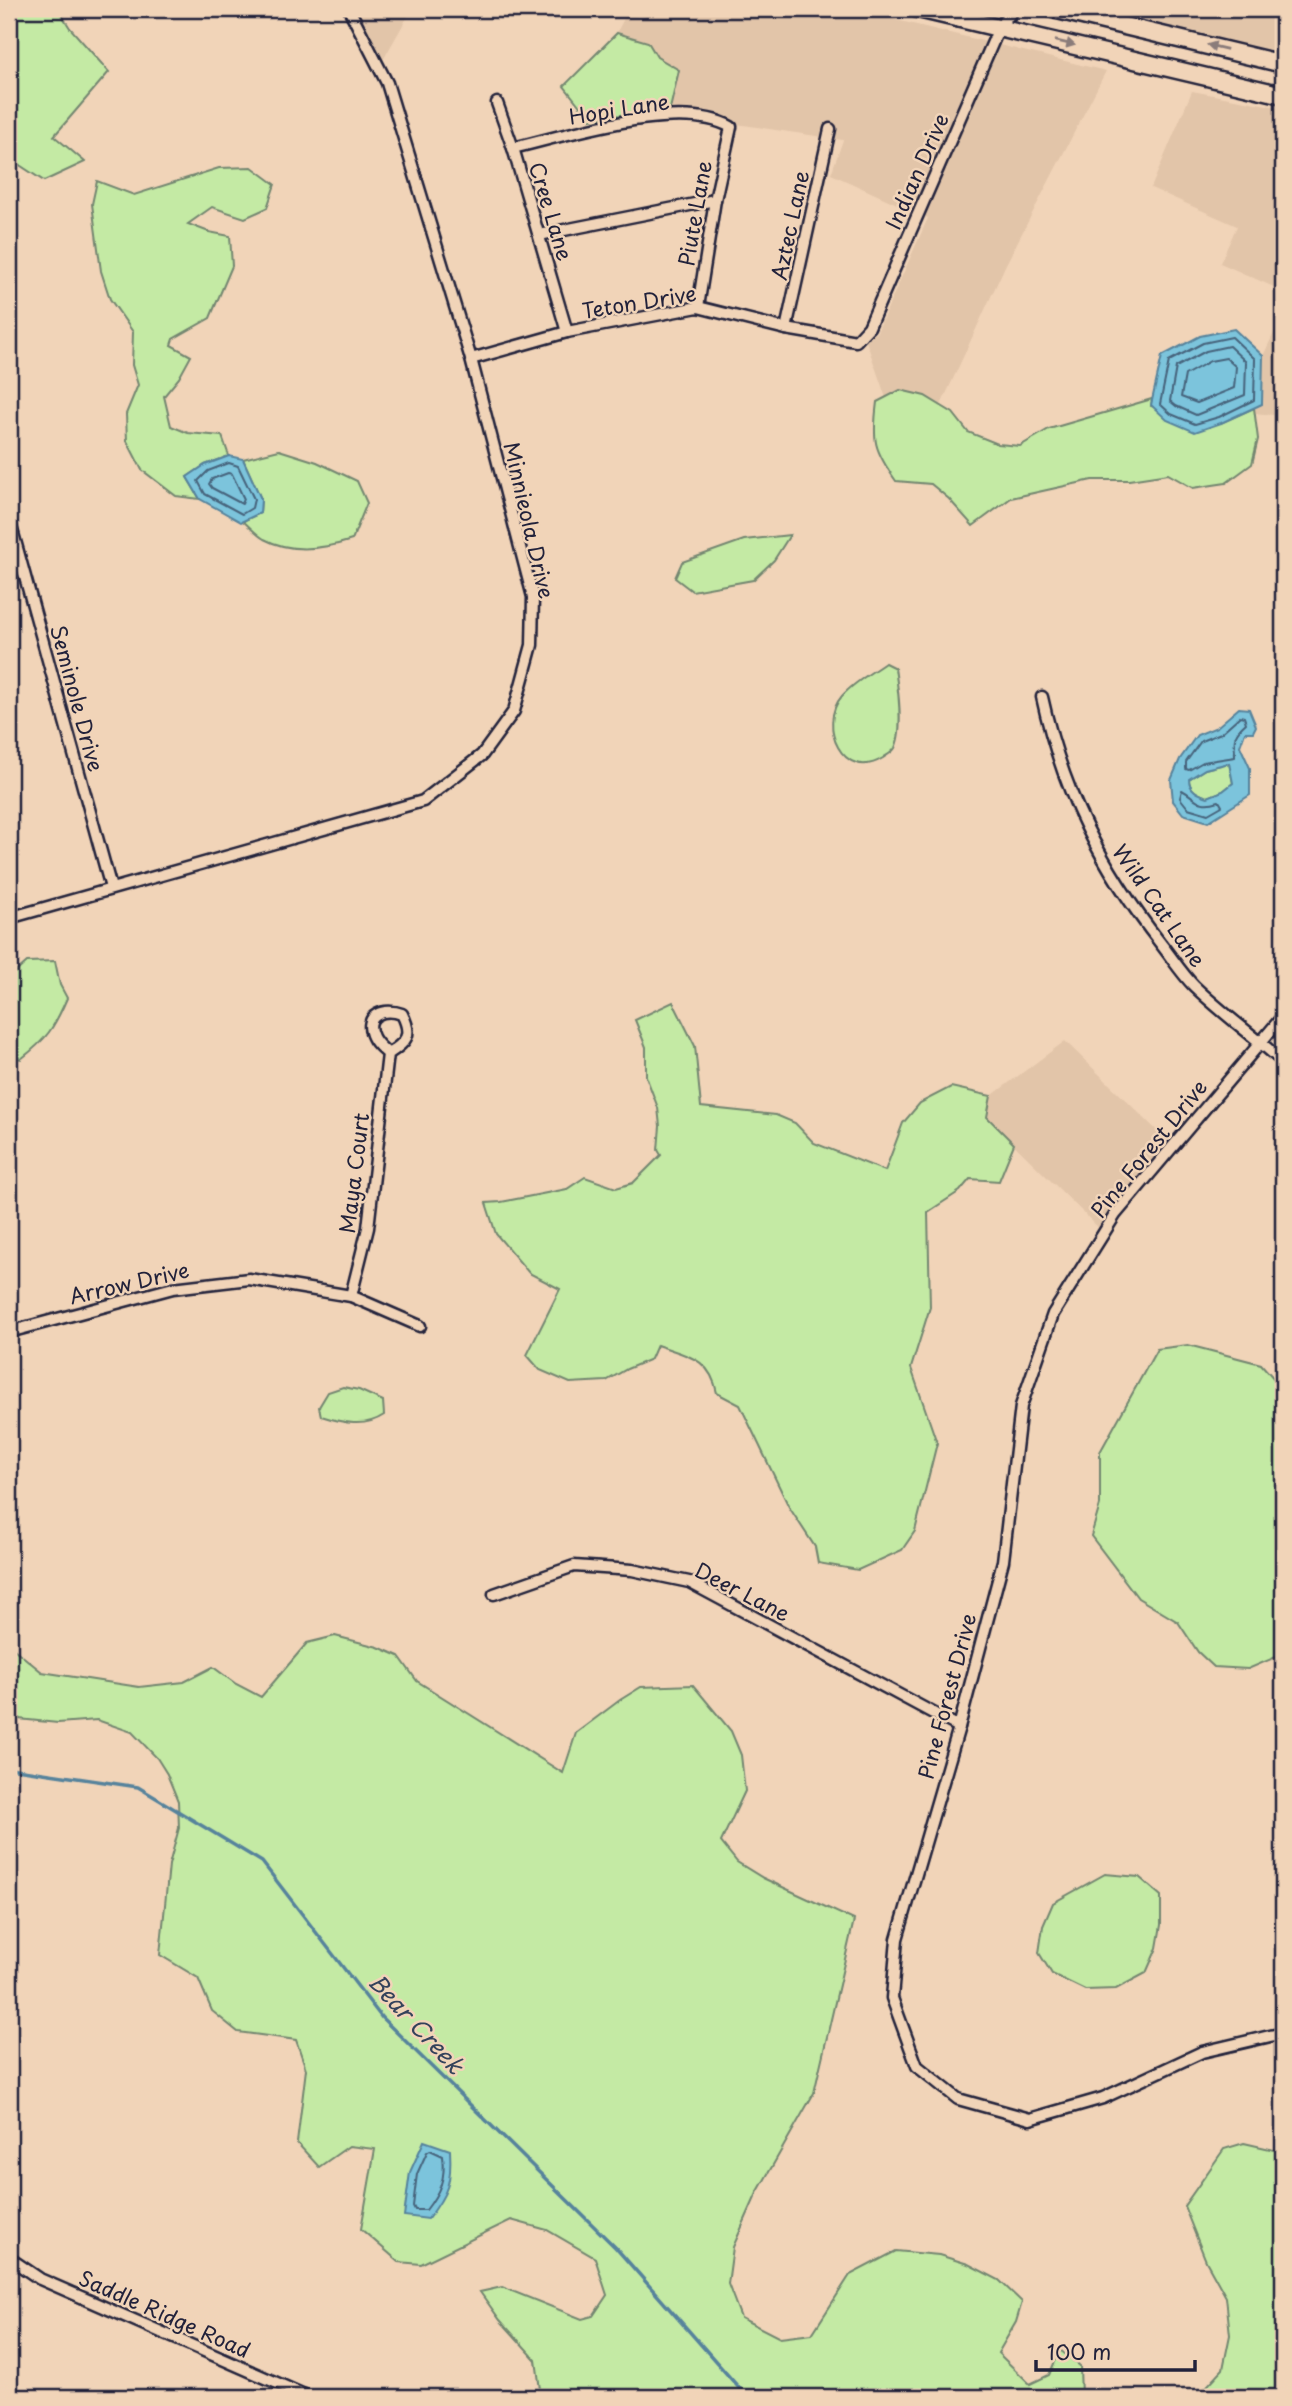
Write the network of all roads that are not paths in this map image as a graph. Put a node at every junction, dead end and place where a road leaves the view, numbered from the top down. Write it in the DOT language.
graph roads {
  1 [pos="349,9"];
  2 [pos="918,9"];
  3 [pos="1054,9"];
  4 [pos="1006,17"];
  5 [pos="1283,64"];
  6 [pos="1283,95"];
  7 [pos="497,103"];
  8 [pos="731,127"];
  9 [pos="830,130"];
  10 [pos="513,148"];
  11 [pos="715,200"];
  12 [pos="539,235"];
  13 [pos="698,307"];
  14 [pos="786,329"];
  15 [pos="567,332"];
  16 [pos="856,341"];
  17 [pos="471,359"];
  18 [pos="9,519"];
  19 [pos="1042,697"];
  20 [pos="111,888"];
  21 [pos="9,918"];
  22 [pos="1283,1016"];
  23 [pos="1261,1042"];
  24 [pos="388,1054"];
  25 [pos="1283,1062"];
  26 [pos="351,1296"];
  27 [pos="419,1326"];
  28 [pos="9,1332"];
  29 [pos="494,1594"];
  30 [pos="958,1727"];
  31 [pos="1283,2033"];
  32 [pos="9,2258"];
  33 [pos="310,2397"];
  1 -- 17 [label="street, Minnieola Drive"];
  2 -- 4 [label="main road"];
  5 -- 3 [label="main road, one-way"];
  4 -- 6 [label="main road, one-way"];
  4 -- 16 [label="street, Indian Drive"];
  7 -- 10 [label="street, Cree Lane"];
  8 -- 10 [label="street, Hopi Lane"];
  8 -- 11 [label="street, Piute Lane"];
  9 -- 14 [label="street, Aztec Lane"];
  10 -- 12 [label="street, Cree Lane"];
  11 -- 12 [label="street"];
  11 -- 13 [label="street, Piute Lane"];
  12 -- 15 [label="street, Cree Lane"];
  13 -- 14 [label="street, Teton Drive"];
  13 -- 15 [label="street, Teton Drive"];
  14 -- 16 [label="street, Teton Drive"];
  15 -- 17 [label="street, Teton Drive"];
  17 -- 20 [label="street, Minnieola Drive"];
  18 -- 20 [label="street, Seminole Drive"];
  19 -- 23 [label="street, Wild Cat Lane"];
  20 -- 21 [label="street, Minnieola Drive"];
  22 -- 23 [label="street, Pine Forest Drive"];
  23 -- 25 [label="street, Wild Cat Lane"];
  23 -- 30 [label="street, Pine Forest Drive"];
  24 -- 24 [label="street"];
  24 -- 26 [label="street, Maya Court"];
  26 -- 27 [label="street, Arrow Drive"];
  26 -- 28 [label="street, Arrow Drive"];
  29 -- 30 [label="street, Deer Lane"];
  30 -- 31 [label="street, Pine Forest Drive"];
  32 -- 33 [label="street, Saddle Ridge Road"];
}
